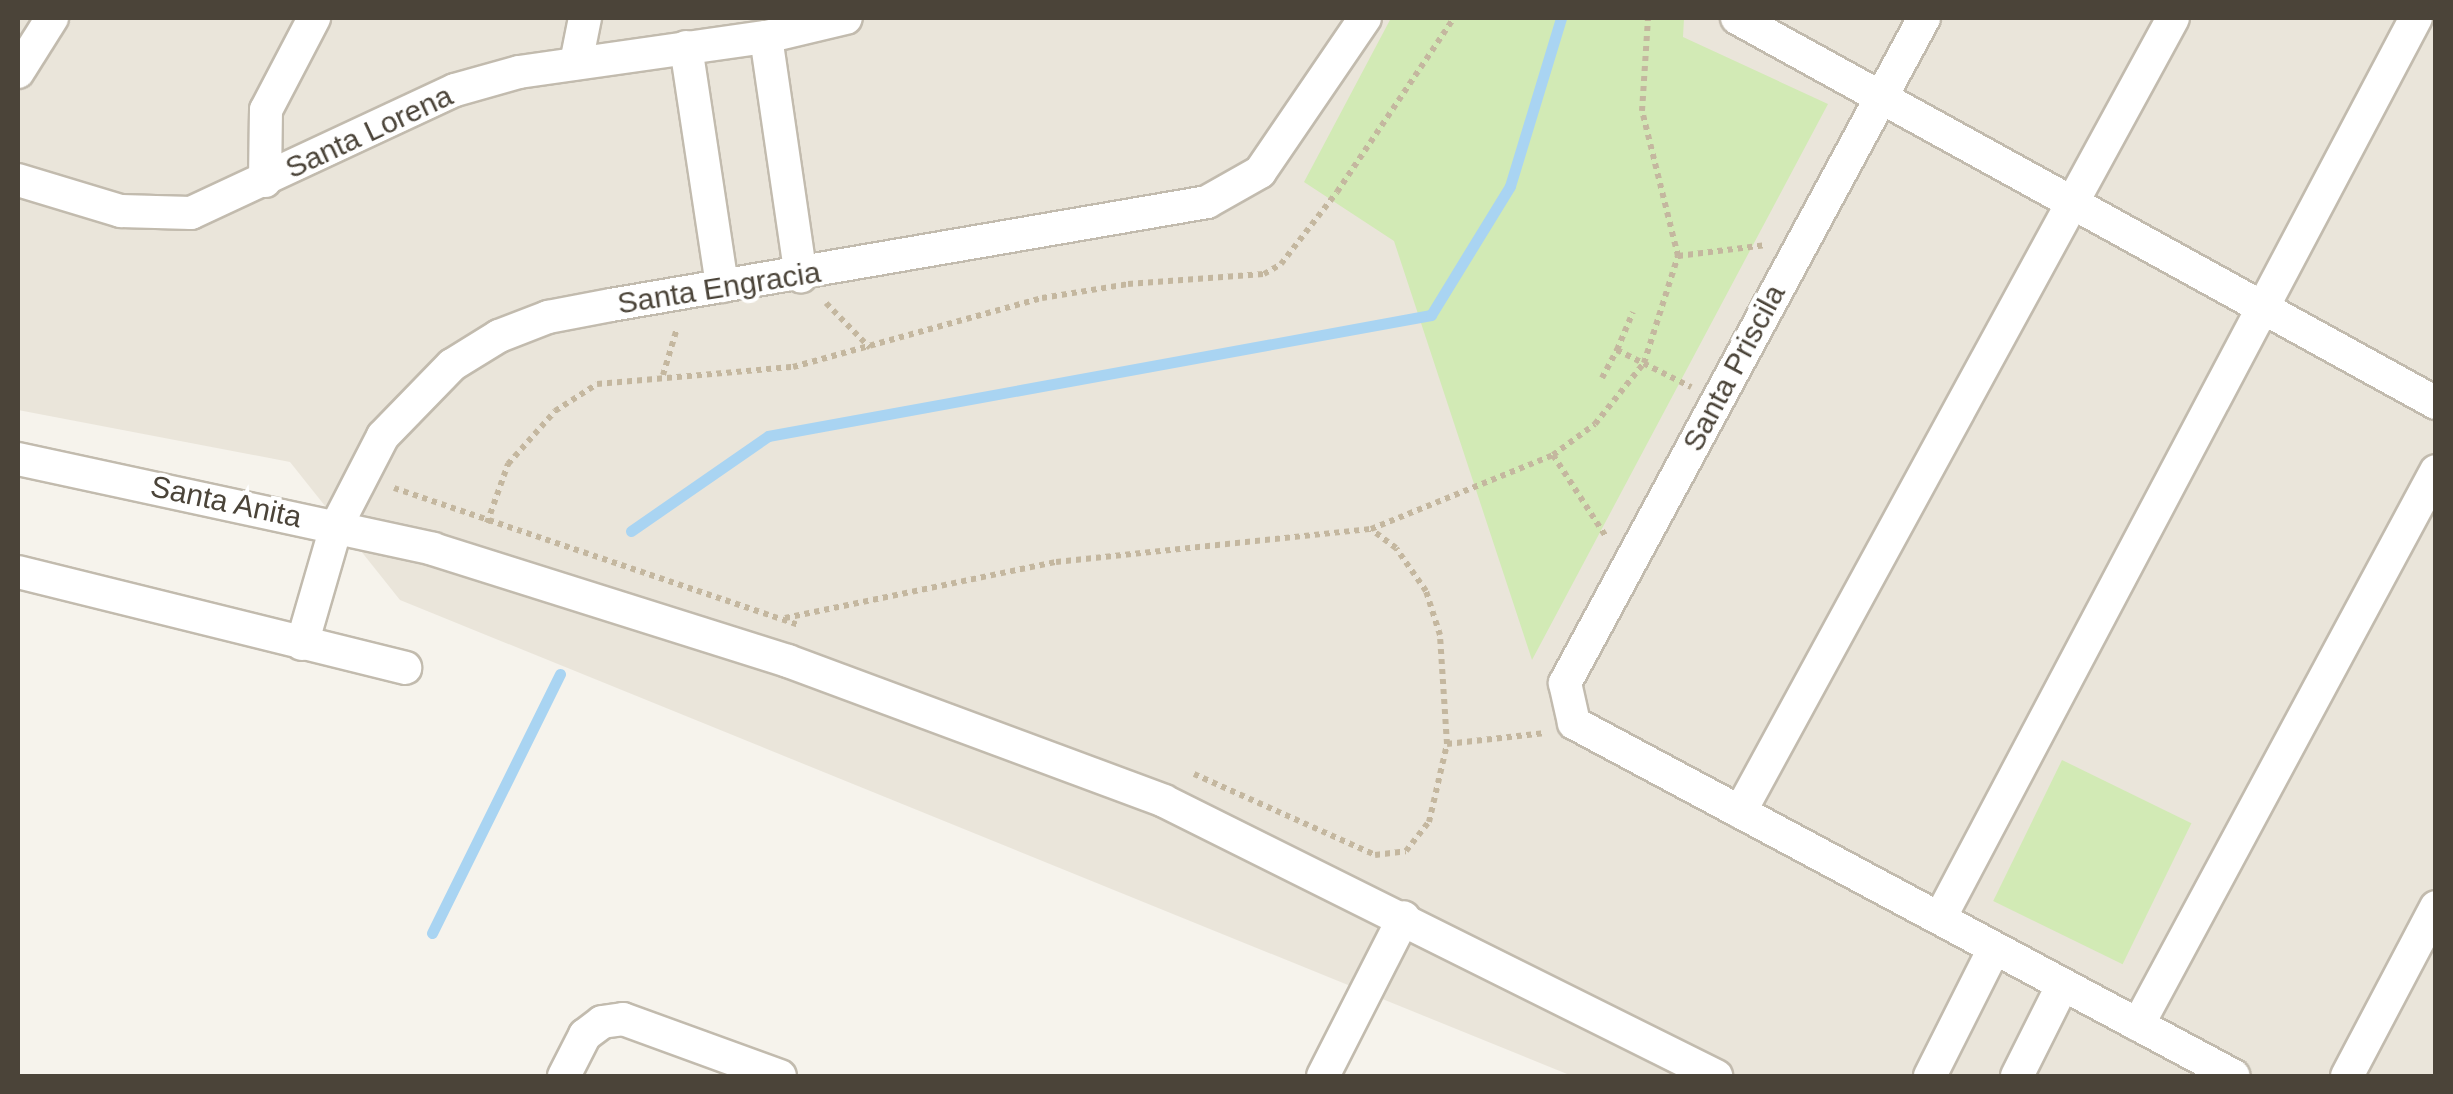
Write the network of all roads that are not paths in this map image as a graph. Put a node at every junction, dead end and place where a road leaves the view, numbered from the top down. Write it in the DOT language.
graph roads {
  1 [pos="52,18"];
  2 [pos="314,18"];
  3 [pos="586,18"];
  4 [pos="846,18"];
  5 [pos="1365,18"];
  6 [pos="1737,18"];
  7 [pos="1924,18"];
  8 [pos="2173,18"];
  9 [pos="2416,18"];
  10 [pos="766,38"];
  11 [pos="686,48"];
  12 [pos="576,63"];
  13 [pos="18,72"];
  14 [pos="1881,97"];
  15 [pos="18,180"];
  16 [pos="264,181"];
  17 [pos="2072,202"];
  18 [pos="802,276"];
  19 [pos="722,286"];
  20 [pos="2262,308"];
  21 [pos="2436,403"];
  22 [pos="18,460"];
  23 [pos="2436,471"];
  24 [pos="336,527"];
  25 [pos="18,572"];
  26 [pos="302,644"];
  27 [pos="404,668"];
  28 [pos="1740,812"];
  29 [pos="2436,906"];
  30 [pos="1404,917"];
  31 [pos="1940,918"];
  32 [pos="1993,951"];
  33 [pos="2061,988"];
  34 [pos="2138,1025"];
  35 [pos="564,1076"];
  36 [pos="780,1076"];
  37 [pos="1323,1076"];
  38 [pos="1716,1076"];
  39 [pos="1930,1076"];
  40 [pos="2017,1076"];
  41 [pos="2234,1076"];
  42 [pos="2348,1076"];
  1 -- 13 [label="street"];
  2 -- 16 [label="street"];
  3 -- 12 [label="street"];
  4 -- 10 [label="street, Santa Lorena"];
  5 -- 18 [label="street, Santa Engracia"];
  6 -- 14 [label="street"];
  7 -- 14 [label="street, Santa Priscila"];
  8 -- 17 [label="street"];
  9 -- 20 [label="street"];
  10 -- 11 [label="street, Santa Lorena"];
  10 -- 18 [label="street"];
  11 -- 12 [label="street, Santa Lorena"];
  11 -- 19 [label="street"];
  12 -- 16 [label="street, Santa Lorena"];
  14 -- 17 [label="street"];
  14 -- 28 [label="street, Santa Priscila"];
  15 -- 16 [label="street, Santa Lorena"];
  17 -- 20 [label="street"];
  17 -- 28 [label="street"];
  18 -- 19 [label="street, Santa Engracia"];
  19 -- 24 [label="street, Santa Engracia"];
  20 -- 21 [label="street"];
  20 -- 31 [label="street"];
  22 -- 24 [label="street, Santa Anita"];
  23 -- 34 [label="street"];
  24 -- 26 [label="street, Santa Engracia"];
  24 -- 30 [label="street, Santa Anita"];
  25 -- 26 [label="street"];
  26 -- 27 [label="street"];
  28 -- 31 [label="street"];
  29 -- 42 [label="street"];
  30 -- 37 [label="street"];
  30 -- 38 [label="street, Santa Anita"];
  31 -- 32 [label="street"];
  32 -- 33 [label="street"];
  32 -- 39 [label="street"];
  33 -- 34 [label="street"];
  33 -- 40 [label="street"];
  34 -- 41 [label="street"];
  35 -- 36 [label="street"];
}
